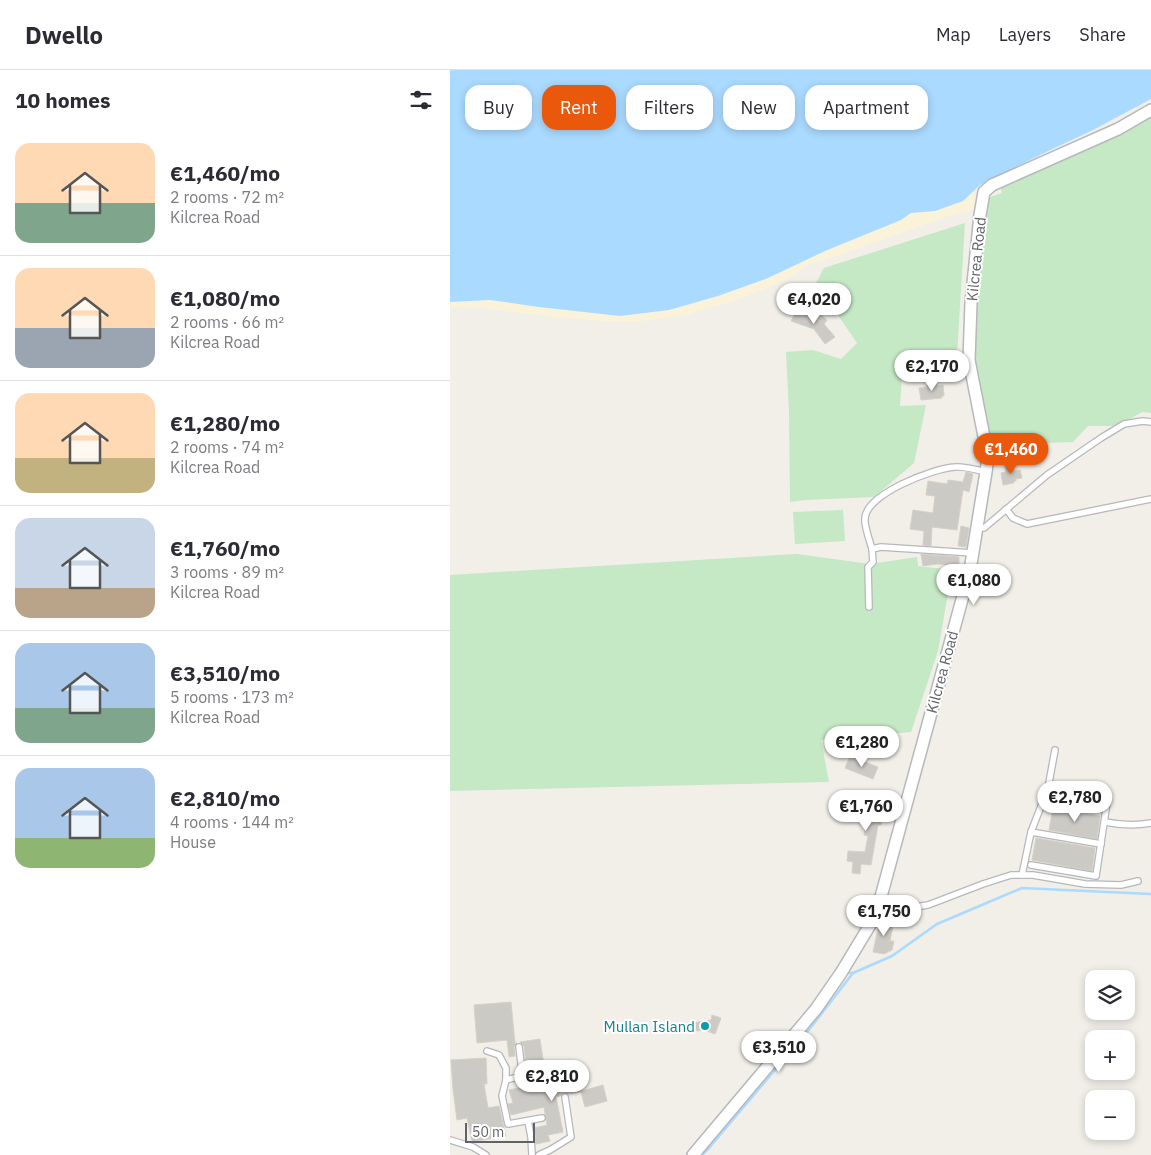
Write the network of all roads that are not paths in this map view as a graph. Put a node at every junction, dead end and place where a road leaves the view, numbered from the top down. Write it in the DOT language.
graph roads {
  1 [pos="1151,110"];
  2 [pos="1151,422"];
  3 [pos="986,472"];
  4 [pos="1151,499"];
  5 [pos="1006,509"];
  6 [pos="977,526"];
  7 [pos="872,549"];
  8 [pos="973,553"];
  9 [pos="869,606"];
  10 [pos="1055,750"];
  11 [pos="1048,788"];
  12 [pos="1105,822"];
  13 [pos="1151,823"];
  14 [pos="1031,832"];
  15 [pos="1101,844"];
  16 [pos="1031,865"];
  17 [pos="1022,875"];
  18 [pos="1138,881"];
  19 [pos="878,907"];
  20 [pos="519,1047"];
  21 [pos="486,1051"];
  22 [pos="539,1069"];
  23 [pos="522,1072"];
  24 [pos="506,1080"];
  25 [pos="565,1097"];
  26 [pos="542,1118"];
  27 [pos="528,1120"];
  28 [pos="450,1140"];
  29 [pos="486,1155"];
  30 [pos="532,1155"];
  31 [pos="539,1155"];
  32 [pos="693,1155"];
  1 -- 3 [label="street, Kilcrea Road"];
  2 -- 5 [label="lane"];
  3 -- 6 [label="street, Kilcrea Road"];
  3 -- 7 [label="lane"];
  4 -- 5 [label="lane"];
  5 -- 6 [label="lane"];
  6 -- 8 [label="street, Kilcrea Road"];
  7 -- 8 [label="lane"];
  7 -- 9 [label="lane"];
  8 -- 19 [label="street, Kilcrea Road"];
  10 -- 11 [label="lane"];
  11 -- 12 [label="lane"];
  11 -- 14 [label="lane"];
  12 -- 13 [label="lane"];
  12 -- 15 [label="lane"];
  14 -- 15 [label="lane"];
  14 -- 17 [label="lane"];
  15 -- 16 [label="lane"];
  17 -- 18 [label="lane"];
  17 -- 19 [label="lane"];
  19 -- 32 [label="street, Kilcrea Road"];
  20 -- 23 [label="lane"];
  21 -- 24 [label="lane"];
  22 -- 23 [label="lane"];
  23 -- 24 [label="lane"];
  24 -- 27 [label="lane"];
  25 -- 31 [label="lane"];
  26 -- 27 [label="lane"];
  27 -- 30 [label="lane"];
  28 -- 29 [label="lane"];
}
